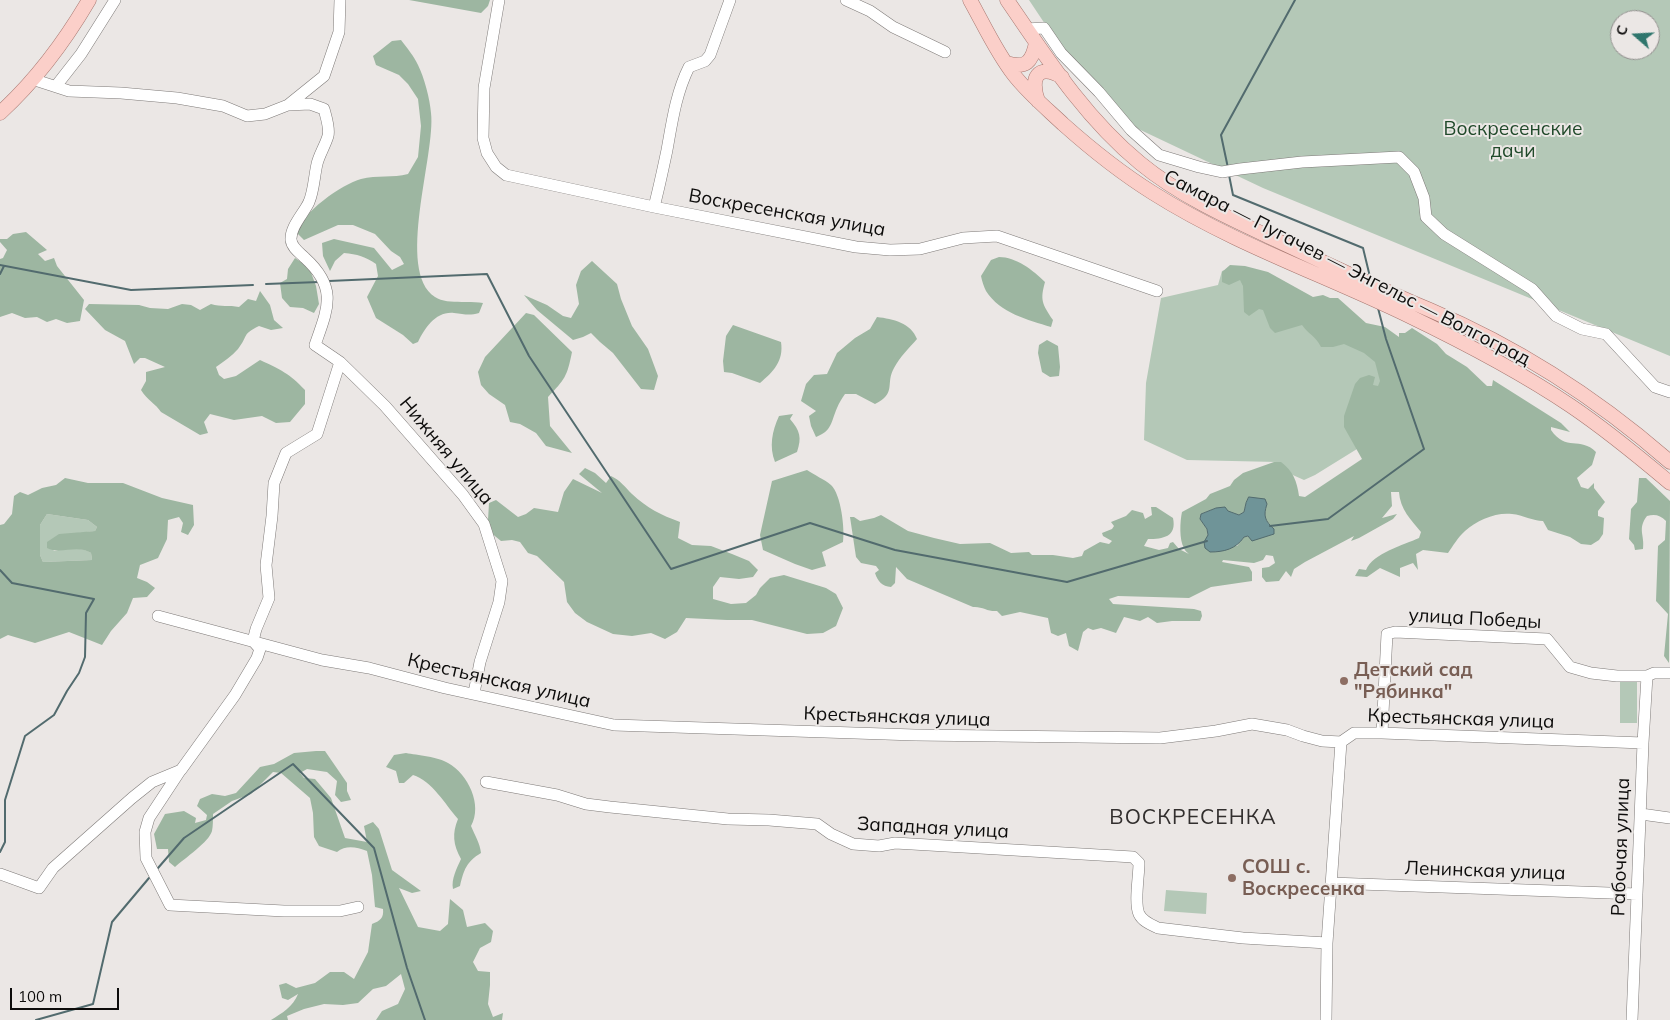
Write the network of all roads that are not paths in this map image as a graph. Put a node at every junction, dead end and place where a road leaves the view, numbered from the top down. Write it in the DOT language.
graph roads {
  1 [pos="89,0"];
  2 [pos="116,0"];
  3 [pos="340,0"];
  4 [pos="499,0"];
  5 [pos="730,0"];
  6 [pos="846,0"];
  7 [pos="970,0"];
  8 [pos="1007,0"];
  9 [pos="1026,29"];
  10 [pos="1036,42"];
  11 [pos="945,52"];
  12 [pos="1006,63"];
  13 [pos="1062,77"];
  14 [pos="32,79"];
  15 [pos="56,86"];
  16 [pos="1038,101"];
  17 [pos="288,105"];
  18 [pos="0,113"];
  19 [pos="654,206"];
  20 [pos="1157,291"];
  21 [pos="340,362"];
  22 [pos="1670,392"];
  23 [pos="1670,462"];
  24 [pos="1670,483"];
  25 [pos="158,616"];
  26 [pos="254,641"];
  27 [pos="1670,672"];
  28 [pos="1647,676"];
  29 [pos="474,693"];
  30 [pos="1382,733"];
  31 [pos="1341,742"];
  32 [pos="1643,743"];
  33 [pos="181,770"];
  34 [pos="486,782"];
  35 [pos="1640,814"];
  36 [pos="1670,818"];
  37 [pos="0,874"];
  38 [pos="1331,883"];
  39 [pos="1636,894"];
  40 [pos="358,907"];
  41 [pos="1327,944"];
  42 [pos="1326,1020"];
  43 [pos="1632,1020"];
  1 -- 14 [label="main road"];
  2 -- 15 [label="street"];
  3 -- 17 [label="street"];
  4 -- 19 [label="street, Воскресенская улица"];
  5 -- 19 [label="street"];
  6 -- 11 [label="street"];
  7 -- 12 [label="main road, Самара — Пугачев — Энгельс — Волгоград"];
  8 -- 9 [label="main road, Самара — Пугачев — Энгельс — Волгоград"];
  9 -- 10 [label="main road, Самара — Пугачев — Энгельс — Волгоград"];
  9 -- 22 [label="street"];
  10 -- 12 [label="main road"];
  10 -- 13 [label="main road, Самара — Пугачев — Энгельс — Волгоград"];
  12 -- 16 [label="main road, Самара — Пугачев — Энгельс — Волгоград"];
  13 -- 16 [label="main road"];
  13 -- 23 [label="main road, Самара — Пугачев — Энгельс — Волгоград"];
  14 -- 15 [label="street"];
  14 -- 18 [label="main road"];
  15 -- 17 [label="street"];
  16 -- 24 [label="main road, Самара — Пугачев — Энгельс — Волгоград"];
  17 -- 21 [label="street, Нижняя улица"];
  19 -- 20 [label="street, Воскресенская улица"];
  21 -- 26 [label="street"];
  21 -- 29 [label="street, Нижняя улица"];
  25 -- 26 [label="street, Крестьянская улица"];
  26 -- 29 [label="street, Крестьянская улица"];
  26 -- 33 [label="street"];
  27 -- 28 [label="street"];
  28 -- 30 [label="street, улица Победы"];
  28 -- 32 [label="street, Рабочая улица"];
  29 -- 31 [label="street, Крестьянская улица"];
  30 -- 31 [label="street, Крестьянская улица"];
  30 -- 32 [label="street, Крестьянская улица"];
  31 -- 38 [label="street"];
  32 -- 35 [label="street, Рабочая улица"];
  33 -- 37 [label="street"];
  33 -- 40 [label="street"];
  34 -- 41 [label="street, Западная улица"];
  35 -- 36 [label="street"];
  35 -- 39 [label="street, Рабочая улица"];
  38 -- 39 [label="street, Ленинская улица"];
  38 -- 41 [label="street"];
  39 -- 43 [label="street, Рабочая улица"];
  41 -- 42 [label="street"];
}
